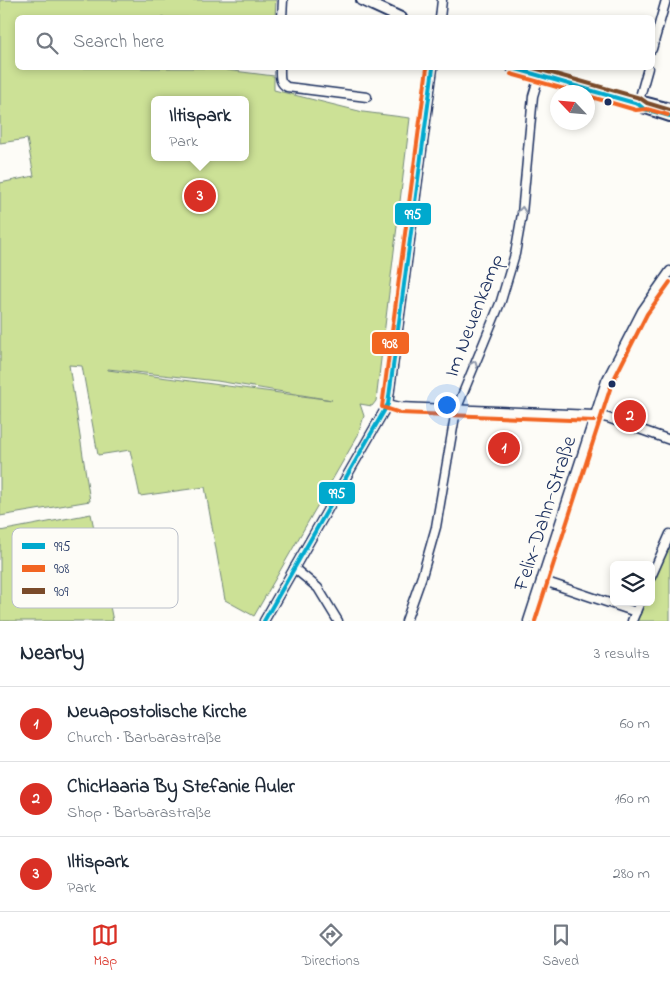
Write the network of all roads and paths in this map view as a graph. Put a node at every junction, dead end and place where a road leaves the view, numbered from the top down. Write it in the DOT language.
graph roads {
  1 [pos="283,0"];
  2 [pos="362,0"];
  3 [pos="442,0"];
  4 [pos="666,0"];
  5 [pos="282,15"];
  6 [pos="394,15"];
  7 [pos="440,15"];
  8 [pos="655,38"];
  9 [pos="280,70"];
  10 [pos="433,70"];
  11 [pos="520,70"];
  12 [pos="647,70"];
  13 [pos="539,76"];
  14 [pos="367,97"];
  15 [pos="638,104"];
  16 [pos="670,109"];
  17 [pos="670,116"];
  18 [pos="670,271"];
  19 [pos="388,404"];
  20 [pos="456,410"];
  21 [pos="594,416"];
  22 [pos="670,440"];
  23 [pos="670,534"];
  24 [pos="294,568"];
  25 [pos="655,568"];
  26 [pos="541,580"];
  27 [pos="638,606"];
  28 [pos="636,612"];
  29 [pos="264,621"];
  30 [pos="338,621"];
  31 [pos="406,621"];
  32 [pos="528,621"];
  33 [pos="632,621"];
  1 -- 5 [label="street"];
  2 -- 6 [label="street"];
  3 -- 7 [label="street"];
  4 -- 8 [label="street"];
  9 -- 14 [label="street"];
  10 -- 19 [label="street"];
  11 -- 13 [label="street"];
  12 -- 15 [label="street"];
  13 -- 15 [label="street"];
  20 -- 13 [label="street, Im Neuenkamp, one-way"];
  15 -- 16 [label="street"];
  15 -- 17 [label="street"];
  18 -- 21 [label="street, Felix-Dahn-Straße"];
  19 -- 20 [label="street"];
  19 -- 24 [label="street"];
  20 -- 21 [label="street"];
  20 -- 31 [label="street, Im Neuenkamp"];
  21 -- 22 [label="street"];
  21 -- 26 [label="street, Felix-Dahn-Straße"];
  23 -- 25 [label="street"];
  24 -- 29 [label="street"];
  24 -- 30 [label="street"];
  26 -- 28 [label="street"];
  26 -- 32 [label="street, Felix-Dahn-Straße"];
  27 -- 28 [label="street"];
  28 -- 33 [label="street"];
}
